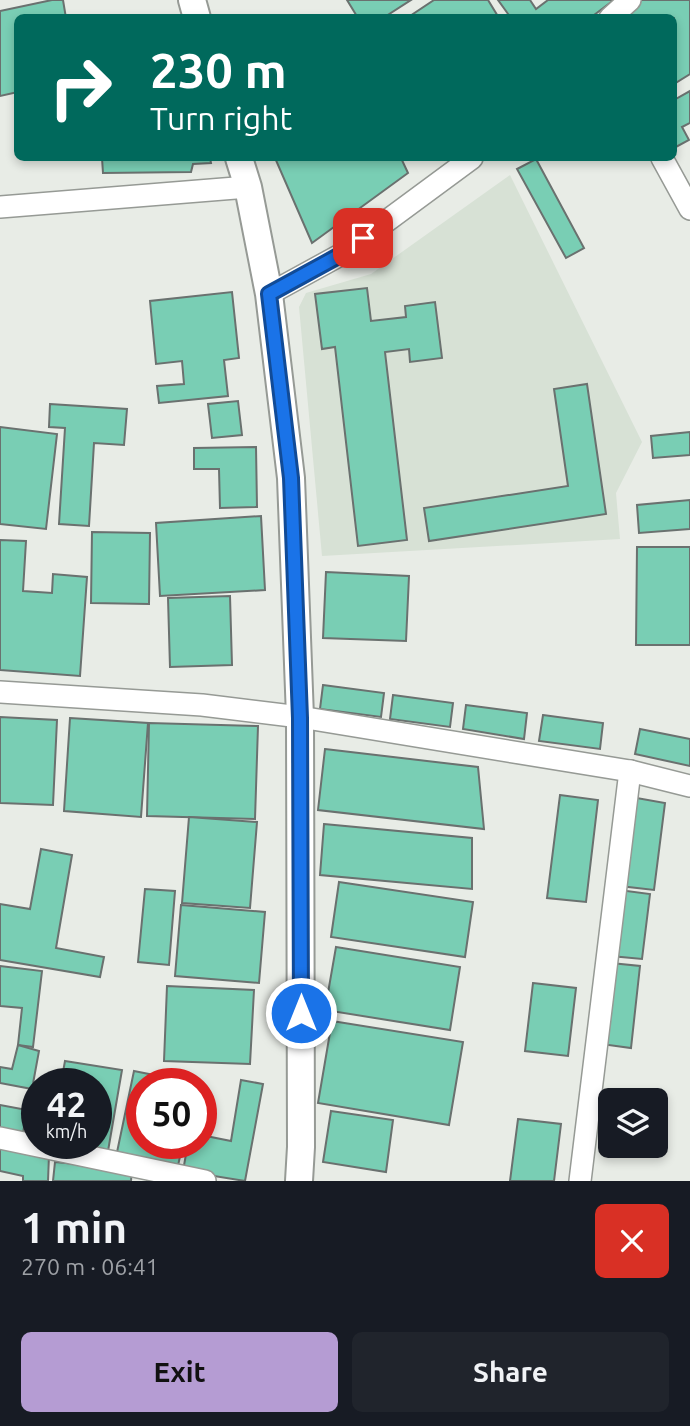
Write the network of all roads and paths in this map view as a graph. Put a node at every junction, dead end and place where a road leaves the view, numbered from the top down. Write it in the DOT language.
graph roads {
  1 [pos="630,0"];
  2 [pos="614,14"];
  3 [pos="240,161"];
  4 [pos="468,161"];
  5 [pos="664,161"];
  6 [pos="248,187"];
  7 [pos="0,207"];
  8 [pos="690,209"];
  9 [pos="269,294"];
  10 [pos="0,692"];
  11 [pos="300,718"];
  12 [pos="630,771"];
  13 [pos="690,786"];
  14 [pos="0,1138"];
  15 [pos="205,1181"];
  16 [pos="299,1181"];
  17 [pos="580,1181"];
  1 -- 2 [label="street"];
  3 -- 6 [label="main road"];
  4 -- 9 [label="street"];
  5 -- 8 [label="street"];
  6 -- 7 [label="street"];
  6 -- 9 [label="main road"];
  9 -- 11 [label="main road"];
  10 -- 11 [label="street"];
  11 -- 12 [label="street"];
  11 -- 16 [label="main road"];
  12 -- 13 [label="street"];
  12 -- 17 [label="street"];
  14 -- 15 [label="street"];
}
